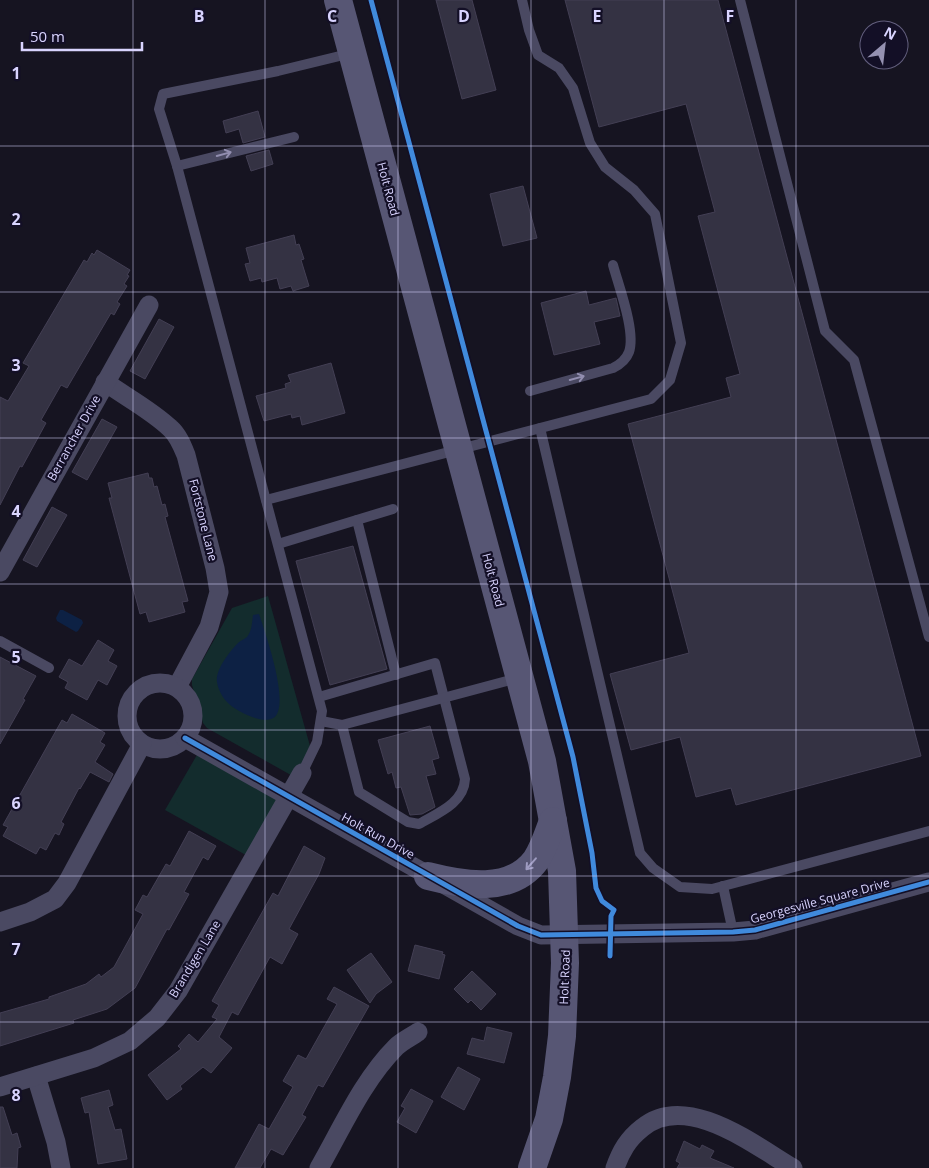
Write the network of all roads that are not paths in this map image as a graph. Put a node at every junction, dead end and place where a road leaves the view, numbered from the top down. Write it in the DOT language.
graph roads {
  1 [pos="338,0"];
  2 [pos="522,0"];
  3 [pos="740,0"];
  4 [pos="352,53"];
  5 [pos="294,137"];
  6 [pos="177,166"];
  7 [pos="613,265"];
  8 [pos="149,305"];
  9 [pos="105,382"];
  10 [pos="530,391"];
  11 [pos="540,428"];
  12 [pos="458,450"];
  13 [pos="266,500"];
  14 [pos="393,509"];
  15 [pos="357,520"];
  16 [pos="278,544"];
  17 [pos="0,572"];
  18 [pos="929,637"];
  19 [pos="0,641"];
  20 [pos="49,668"];
  21 [pos="396,674"];
  22 [pos="519,678"];
  23 [pos="176,687"];
  24 [pos="319,697"];
  25 [pos="444,697"];
  26 [pos="321,721"];
  27 [pos="342,725"];
  28 [pos="185,738"];
  29 [pos="142,744"];
  30 [pos="302,773"];
  31 [pos="288,797"];
  32 [pos="553,821"];
  33 [pos="929,831"];
  34 [pos="428,876"];
  35 [pos="929,882"];
  36 [pos="723,886"];
  37 [pos="0,922"];
  38 [pos="733,932"];
  39 [pos="565,936"];
  40 [pos="418,1032"];
  41 [pos="36,1076"];
  42 [pos="0,1087"];
  43 [pos="61,1168"];
  44 [pos="319,1168"];
  45 [pos="532,1168"];
  46 [pos="615,1168"];
  47 [pos="793,1168"];
  1 -- 4 [label="main road, Holt Road"];
  2 -- 11 [label="lane"];
  3 -- 18 [label="lane"];
  4 -- 6 [label="lane"];
  4 -- 12 [label="main road, Holt Road"];
  6 -- 5 [label="lane, one-way"];
  6 -- 13 [label="lane"];
  10 -- 7 [label="lane, one-way"];
  8 -- 9 [label="street, Berrancher Drive"];
  9 -- 17 [label="street, Berrancher Drive"];
  9 -- 23 [label="street, Fortstone Lane"];
  11 -- 12 [label="lane"];
  11 -- 36 [label="lane"];
  12 -- 13 [label="lane"];
  12 -- 22 [label="main road, Holt Road"];
  13 -- 16 [label="lane"];
  14 -- 15 [label="lane"];
  15 -- 16 [label="lane"];
  15 -- 21 [label="lane"];
  16 -- 24 [label="lane"];
  19 -- 20 [label="lane"];
  21 -- 24 [label="lane"];
  21 -- 25 [label="lane"];
  22 -- 25 [label="lane"];
  22 -- 32 [label="main road, Holt Road"];
  23 -- 28 [label="street"];
  23 -- 29 [label="street"];
  24 -- 26 [label="lane"];
  25 -- 27 [label="lane"];
  25 -- 27 [label="lane"];
  26 -- 27 [label="lane"];
  26 -- 30 [label="lane"];
  28 -- 29 [label="street"];
  28 -- 31 [label="street, Holt Run Drive"];
  29 -- 37 [label="street"];
  30 -- 31 [label="street, Brandigen Lane"];
  31 -- 34 [label="street, Holt Run Drive"];
  31 -- 41 [label="street, Brandigen Lane"];
  32 -- 34 [label="main road, one-way"];
  32 -- 39 [label="main road, Holt Road"];
  33 -- 36 [label="lane"];
  34 -- 39 [label="street, Holt Run Drive"];
  35 -- 38 [label="street, Georgesville Square Drive"];
  36 -- 38 [label="lane"];
  38 -- 39 [label="street, Georgesville Square Drive"];
  39 -- 45 [label="main road, Holt Road"];
  40 -- 44 [label="street"];
  41 -- 42 [label="street, Brandigen Lane"];
  41 -- 43 [label="street"];
  46 -- 47 [label="street"];
}
